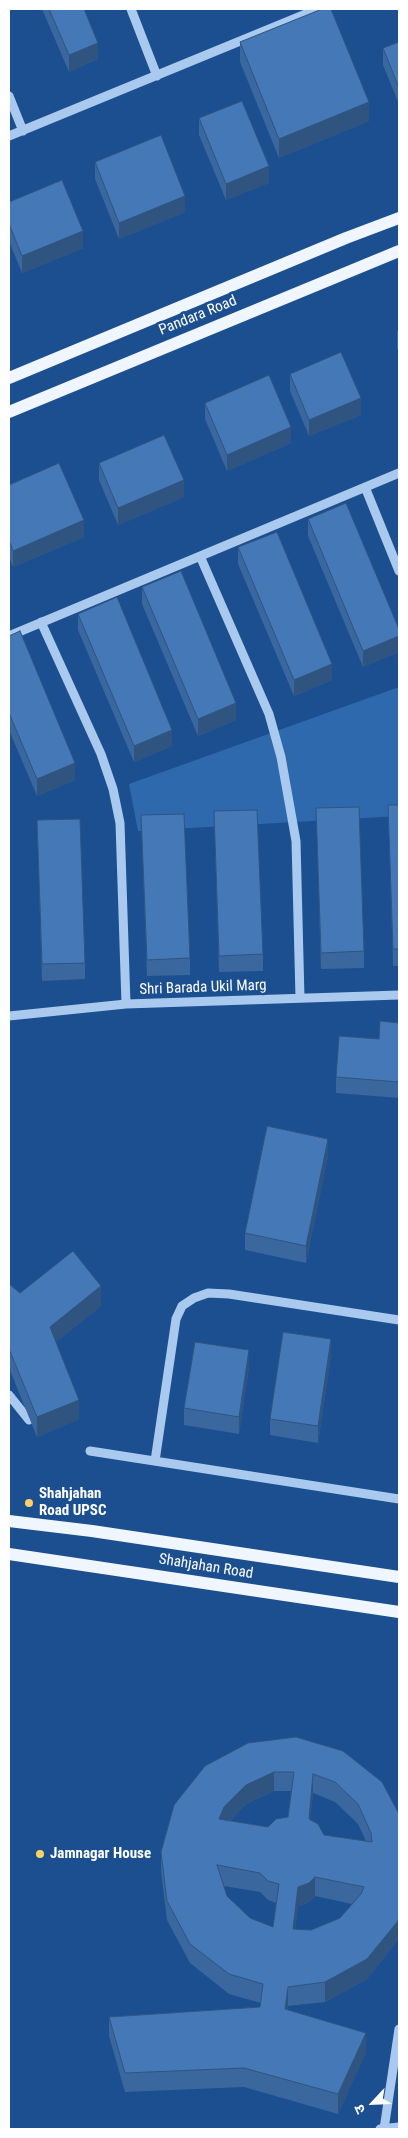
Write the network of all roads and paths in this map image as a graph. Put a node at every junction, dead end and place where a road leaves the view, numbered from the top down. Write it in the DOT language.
graph roads {
  1 [pos="131,9"];
  2 [pos="312,10"];
  3 [pos="157,76"];
  4 [pos="9,96"];
  5 [pos="22,131"];
  6 [pos="9,136"];
  7 [pos="399,218"];
  8 [pos="399,251"];
  9 [pos="9,378"];
  10 [pos="9,412"];
  11 [pos="399,473"];
  12 [pos="366,487"];
  13 [pos="200,556"];
  14 [pos="399,571"];
  15 [pos="41,622"];
  16 [pos="9,636"];
  17 [pos="399,995"];
  18 [pos="300,998"];
  19 [pos="126,1004"];
  20 [pos="9,1016"];
  21 [pos="399,1320"];
  22 [pos="9,1395"];
  23 [pos="29,1420"];
  24 [pos="90,1450"];
  25 [pos="155,1461"];
  26 [pos="399,1499"];
  27 [pos="9,1521"];
  28 [pos="9,1554"];
  29 [pos="399,1577"];
  30 [pos="399,1612"];
  31 [pos="399,2029"];
  32 [pos="399,2127"];
  33 [pos="382,2129"];
  1 -- 3 [label="street"];
  2 -- 3 [label="street"];
  3 -- 5 [label="street"];
  4 -- 5 [label="street"];
  5 -- 6 [label="street"];
  7 -- 9 [label="main road, Pandara Road"];
  8 -- 10 [label="main road, Pandara Road"];
  11 -- 12 [label="street"];
  12 -- 13 [label="street"];
  12 -- 14 [label="street"];
  13 -- 15 [label="street"];
  13 -- 18 [label="street"];
  15 -- 16 [label="street"];
  15 -- 19 [label="street"];
  17 -- 18 [label="street, Shri Barada Ukil Marg"];
  18 -- 19 [label="street, Shri Barada Ukil Marg"];
  19 -- 20 [label="street, Shri Barada Ukil Marg"];
  21 -- 25 [label="street"];
  22 -- 23 [label="street"];
  24 -- 25 [label="street"];
  25 -- 26 [label="street"];
  27 -- 29 [label="main road, Shahjahan Road"];
  28 -- 30 [label="main road, Shahjahan Road"];
  31 -- 33 [label="street"];
  32 -- 33 [label="street"];
}
